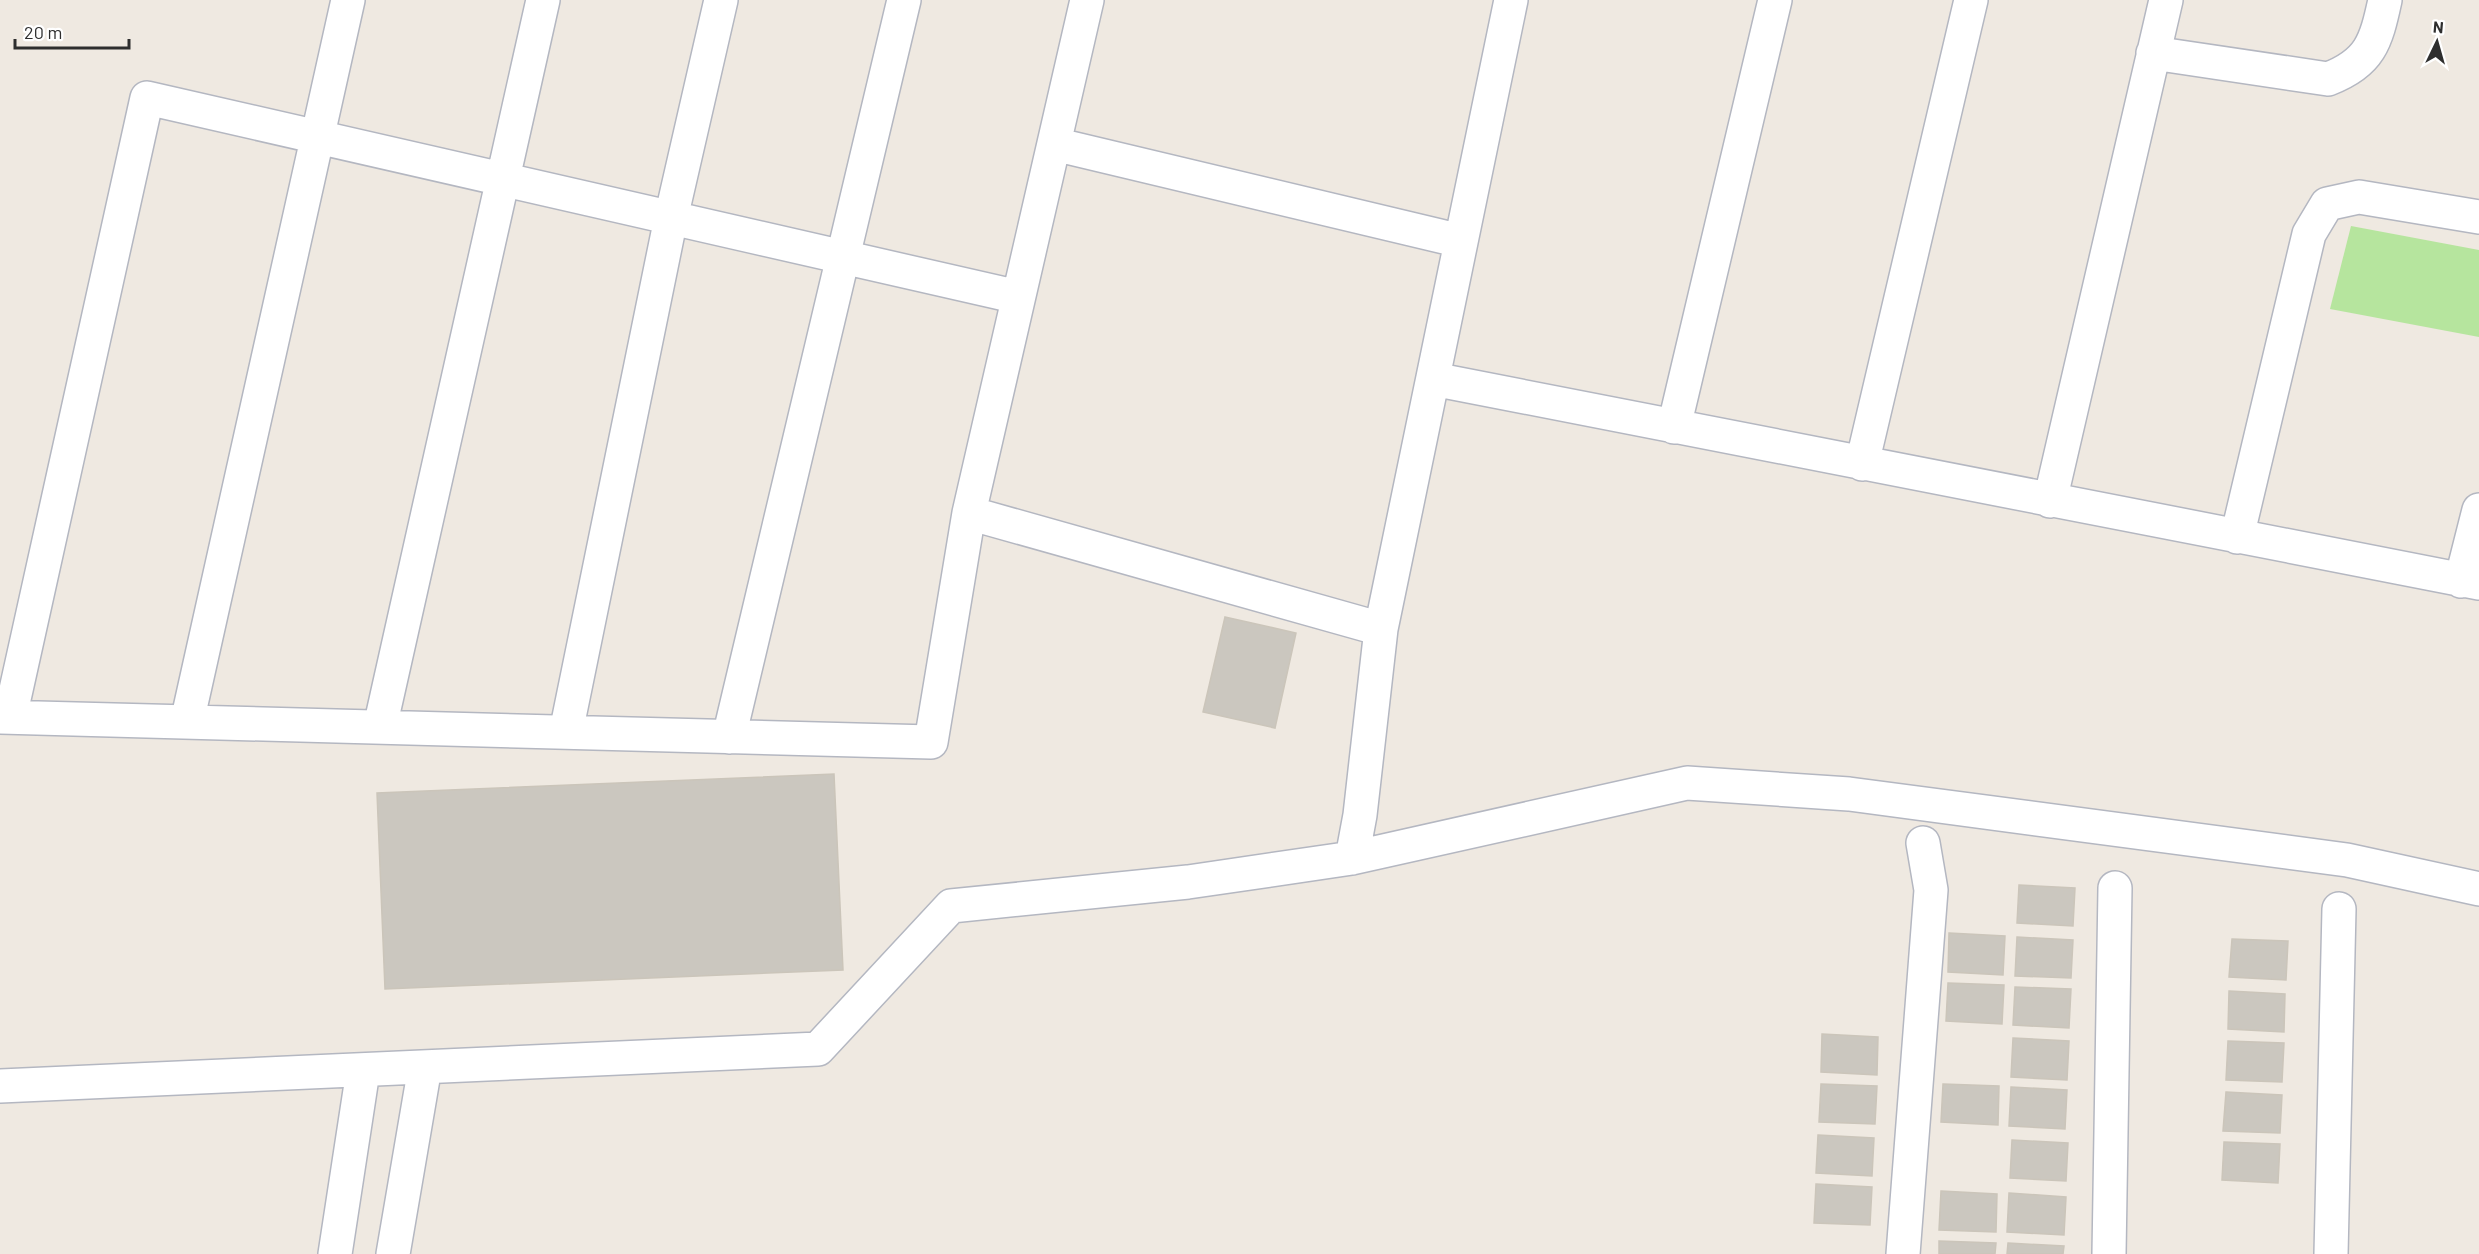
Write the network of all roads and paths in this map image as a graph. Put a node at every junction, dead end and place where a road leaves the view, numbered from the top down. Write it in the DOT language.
graph roads {
  1 [pos="348,0"];
  2 [pos="543,0"];
  3 [pos="721,0"];
  4 [pos="904,0"];
  5 [pos="1087,0"];
  6 [pos="1511,0"];
  7 [pos="1775,0"];
  8 [pos="1971,0"];
  9 [pos="2166,0"];
  10 [pos="2385,0"];
  11 [pos="2153,53"];
  12 [pos="318,137"];
  13 [pos="1054,144"];
  14 [pos="504,179"];
  15 [pos="2479,217"];
  16 [pos="671,218"];
  17 [pos="1461,241"];
  18 [pos="845,257"];
  19 [pos="1018,297"];
  20 [pos="1433,379"];
  21 [pos="1674,427"];
  22 [pos="1862,464"];
  23 [pos="2050,501"];
  24 [pos="2479,510"];
  25 [pos="969,513"];
  26 [pos="2237,537"];
  27 [pos="2470,582"];
  28 [pos="1381,629"];
  29 [pos="5,717"];
  30 [pos="187,722"];
  31 [pos="380,727"];
  32 [pos="566,732"];
  33 [pos="729,737"];
  34 [pos="1923,843"];
  35 [pos="1352,858"];
  36 [pos="2115,888"];
  37 [pos="2479,889"];
  38 [pos="2339,909"];
  39 [pos="425,1067"];
  40 [pos="363,1071"];
  41 [pos="0,1086"];
  42 [pos="335,1254"];
  43 [pos="393,1254"];
  44 [pos="1903,1254"];
  45 [pos="2109,1254"];
  46 [pos="2331,1254"];
  1 -- 12 [label="street"];
  2 -- 14 [label="street"];
  3 -- 16 [label="street"];
  4 -- 18 [label="street"];
  5 -- 13 [label="street"];
  6 -- 17 [label="street"];
  7 -- 21 [label="street"];
  8 -- 22 [label="street"];
  9 -- 11 [label="street"];
  10 -- 11 [label="street"];
  11 -- 23 [label="street"];
  12 -- 14 [label="street"];
  12 -- 29 [label="street"];
  12 -- 30 [label="street"];
  13 -- 17 [label="street"];
  13 -- 19 [label="street"];
  14 -- 16 [label="street"];
  14 -- 31 [label="street"];
  15 -- 26 [label="street"];
  16 -- 18 [label="street"];
  16 -- 32 [label="street"];
  17 -- 20 [label="street"];
  18 -- 19 [label="street"];
  18 -- 33 [label="street"];
  19 -- 25 [label="street"];
  20 -- 21 [label="street"];
  20 -- 28 [label="street"];
  21 -- 22 [label="street"];
  22 -- 23 [label="street"];
  23 -- 26 [label="street"];
  24 -- 27 [label="street"];
  25 -- 28 [label="street"];
  25 -- 33 [label="street"];
  26 -- 27 [label="street"];
  28 -- 35 [label="street"];
  29 -- 30 [label="street"];
  30 -- 31 [label="street"];
  31 -- 32 [label="street"];
  32 -- 33 [label="street"];
  34 -- 44 [label="street"];
  35 -- 37 [label="street"];
  35 -- 39 [label="street"];
  36 -- 45 [label="street"];
  38 -- 46 [label="street"];
  39 -- 40 [label="street"];
  39 -- 43 [label="street"];
  40 -- 41 [label="street"];
  40 -- 42 [label="street"];
}
